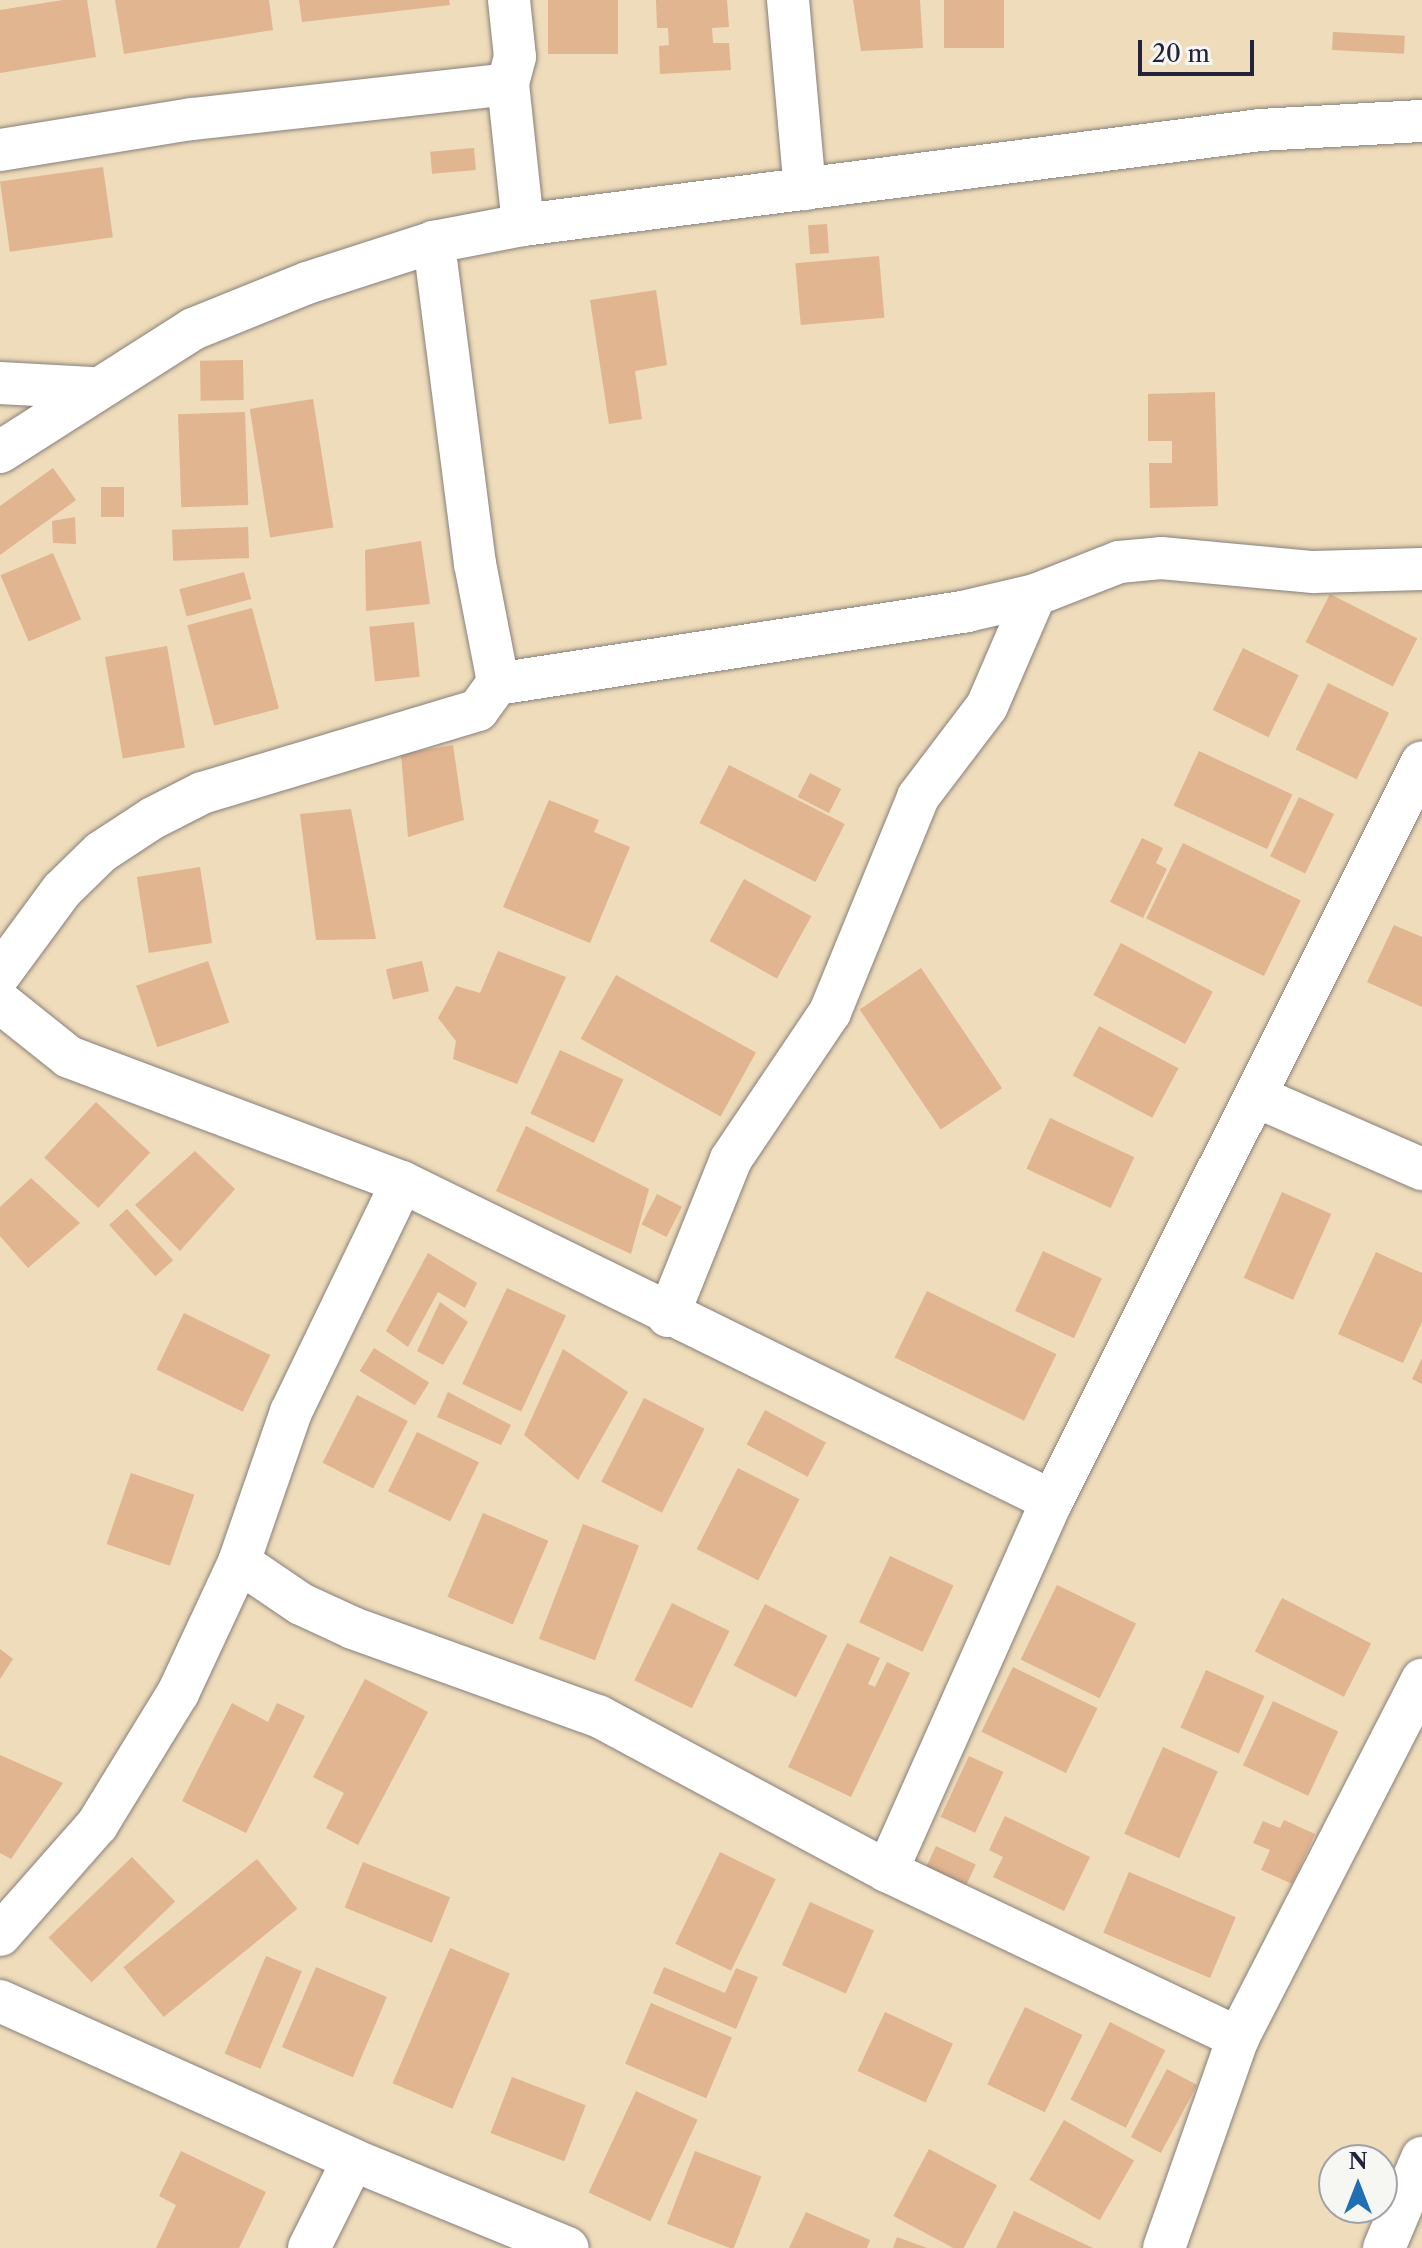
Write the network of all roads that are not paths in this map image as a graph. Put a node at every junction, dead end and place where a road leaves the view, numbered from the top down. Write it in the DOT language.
graph roads {
  1 [pos="509,0"];
  2 [pos="788,0"];
  3 [pos="508,84"];
  4 [pos="1422,121"];
  5 [pos="0,150"];
  6 [pos="805,189"];
  7 [pos="523,225"];
  8 [pos="434,242"];
  9 [pos="0,383"];
  10 [pos="92,388"];
  11 [pos="0,452"];
  12 [pos="1422,569"];
  13 [pos="1035,595"];
  14 [pos="497,684"];
  15 [pos="1422,762"];
  16 [pos="0,974"];
  17 [pos="0,1002"];
  18 [pos="1257,1097"];
  19 [pos="1422,1169"];
  20 [pos="402,1182"];
  21 [pos="668,1316"];
  22 [pos="1052,1501"];
  23 [pos="239,1562"];
  24 [pos="1419,1693"];
  25 [pos="887,1871"];
  26 [pos="0,1935"];
  27 [pos="0,2001"];
  28 [pos="1238,2038"];
  29 [pos="1422,2158"];
  30 [pos="353,2160"];
  31 [pos="309,2248"];
  32 [pos="568,2248"];
  33 [pos="1164,2248"];
  34 [pos="1384,2248"];
  1 -- 3 [label="street"];
  2 -- 6 [label="street"];
  3 -- 5 [label="street"];
  3 -- 7 [label="street"];
  4 -- 6 [label="street"];
  6 -- 7 [label="street"];
  7 -- 8 [label="street"];
  8 -- 10 [label="street"];
  8 -- 14 [label="street"];
  9 -- 10 [label="street"];
  10 -- 11 [label="street"];
  12 -- 13 [label="street"];
  13 -- 14 [label="street"];
  13 -- 21 [label="street"];
  14 -- 16 [label="street"];
  15 -- 18 [label="street"];
  17 -- 20 [label="street"];
  18 -- 19 [label="street"];
  18 -- 22 [label="street"];
  20 -- 21 [label="street"];
  20 -- 23 [label="street"];
  21 -- 22 [label="street"];
  22 -- 25 [label="street"];
  23 -- 25 [label="street"];
  23 -- 26 [label="street"];
  24 -- 28 [label="street"];
  25 -- 28 [label="street"];
  27 -- 30 [label="street"];
  28 -- 33 [label="street"];
  29 -- 34 [label="street"];
  30 -- 31 [label="street"];
  30 -- 32 [label="street"];
}
